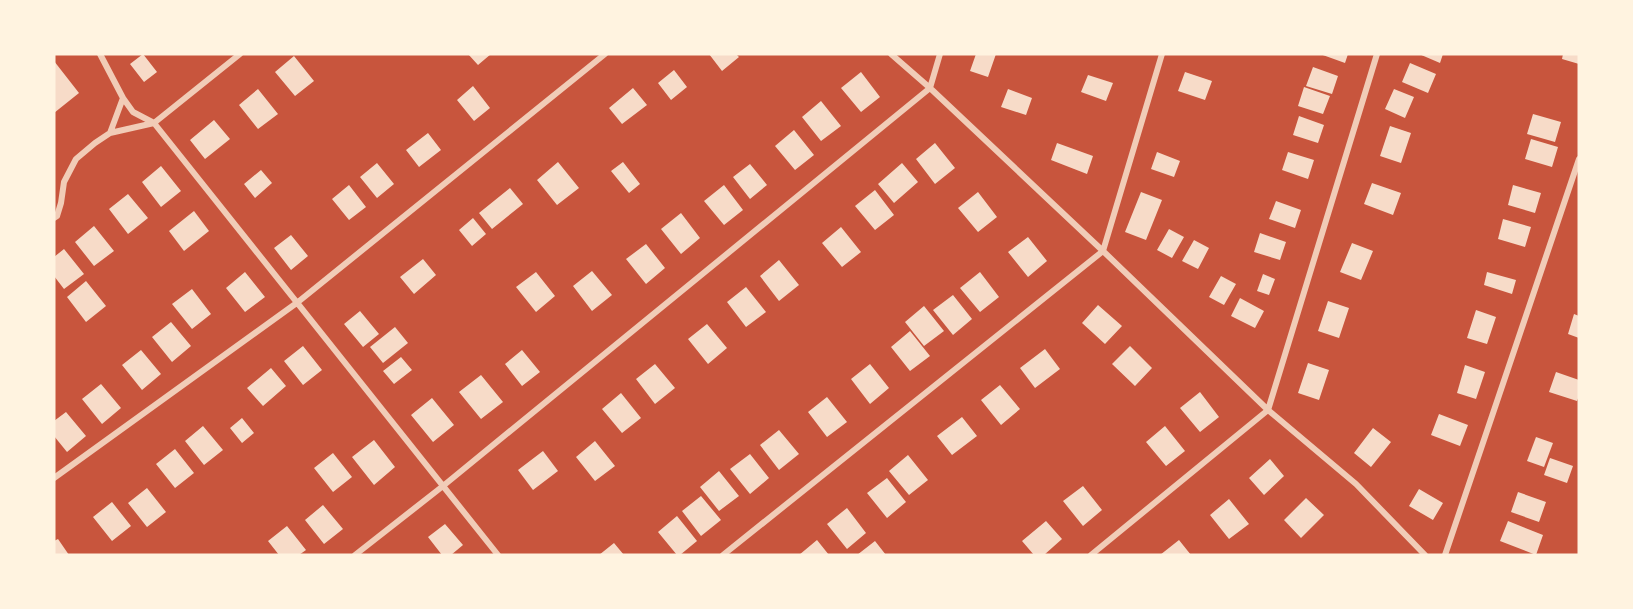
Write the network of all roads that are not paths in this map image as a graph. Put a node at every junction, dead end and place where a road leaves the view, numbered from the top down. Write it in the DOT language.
graph roads {
  1 [pos="100,54"];
  2 [pos="240,54"];
  3 [pos="605,54"];
  4 [pos="891,54"];
  5 [pos="940,54"];
  6 [pos="1162,54"];
  7 [pos="1377,54"];
  8 [pos="930,88"];
  9 [pos="123,98"];
  10 [pos="154,123"];
  11 [pos="110,133"];
  12 [pos="1579,159"];
  13 [pos="54,218"];
  14 [pos="1103,251"];
  15 [pos="298,302"];
  16 [pos="1268,410"];
  17 [pos="54,478"];
  18 [pos="443,486"];
  19 [pos="355,555"];
  20 [pos="498,555"];
  21 [pos="723,555"];
  22 [pos="1091,555"];
  23 [pos="1425,555"];
  24 [pos="1444,555"];
  1 -- 9 [label="street"];
  2 -- 10 [label="street"];
  3 -- 15 [label="street"];
  4 -- 8 [label="street"];
  5 -- 8 [label="street"];
  6 -- 14 [label="street"];
  7 -- 16 [label="street"];
  8 -- 14 [label="street"];
  8 -- 18 [label="street"];
  9 -- 10 [label="street"];
  9 -- 11 [label="street"];
  10 -- 11 [label="street"];
  10 -- 15 [label="street"];
  11 -- 13 [label="street"];
  12 -- 24 [label="street"];
  14 -- 16 [label="street"];
  14 -- 21 [label="street"];
  15 -- 17 [label="street"];
  15 -- 18 [label="street"];
  16 -- 22 [label="street"];
  16 -- 23 [label="street"];
  18 -- 19 [label="street"];
  18 -- 20 [label="street"];
}
